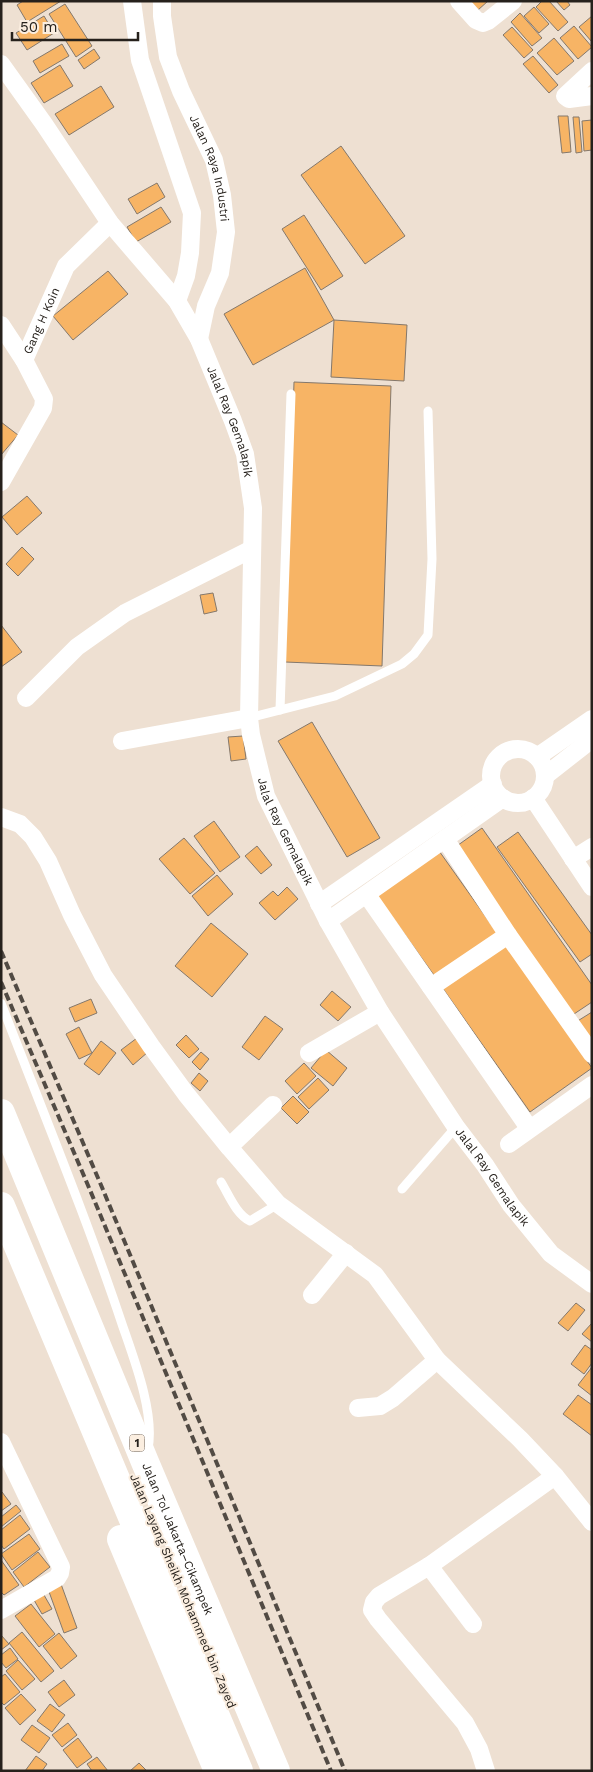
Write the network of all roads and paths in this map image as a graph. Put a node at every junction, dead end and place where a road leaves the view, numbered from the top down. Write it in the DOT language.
graph roads {
  1 [pos="132,1"];
  2 [pos="162,1"];
  3 [pos="458,1"];
  4 [pos="513,1"];
  5 [pos="1,64"];
  6 [pos="592,71"];
  7 [pos="592,96"];
  8 [pos="110,223"];
  9 [pos="177,301"];
  10 [pos="1,325"];
  11 [pos="199,339"];
  12 [pos="24,360"];
  13 [pos="291,394"];
  14 [pos="428,412"];
  15 [pos="1,482"];
  16 [pos="252,549"];
  17 [pos="26,698"];
  18 [pos="280,710"];
  19 [pos="249,718"];
  20 [pos="592,719"];
  21 [pos="592,739"];
  22 [pos="122,741"];
  23 [pos="537,757"];
  24 [pos="545,776"];
  25 [pos="492,784"];
  26 [pos="503,798"];
  27 [pos="533,798"];
  28 [pos="1,817"];
  29 [pos="445,839"];
  30 [pos="592,847"];
  31 [pos="573,859"];
  32 [pos="592,887"];
  33 [pos="367,895"];
  34 [pos="319,904"];
  35 [pos="328,921"];
  36 [pos="508,935"];
  37 [pos="431,987"];
  38 [pos="1,1003"];
  39 [pos="380,1012"];
  40 [pos="309,1054"];
  41 [pos="592,1054"];
  42 [pos="592,1085"];
  43 [pos="273,1105"];
  44 [pos="1,1113"];
  45 [pos="456,1126"];
  46 [pos="529,1128"];
  47 [pos="509,1144"];
  48 [pos="229,1146"];
  49 [pos="1,1162"];
  50 [pos="221,1182"];
  51 [pos="402,1189"];
  52 [pos="278,1204"];
  53 [pos="1,1206"];
  54 [pos="1,1253"];
  55 [pos="346,1253"];
  56 [pos="592,1284"];
  57 [pos="312,1295"];
  58 [pos="437,1360"];
  59 [pos="358,1408"];
  60 [pos="1,1442"];
  61 [pos="145,1462"];
  62 [pos="555,1476"];
  63 [pos="592,1522"];
  64 [pos="429,1566"];
  65 [pos="1,1610"];
  66 [pos="473,1624"];
  67 [pos="218,1771"];
  68 [pos="239,1771"];
  69 [pos="259,1771"];
  70 [pos="276,1771"];
  71 [pos="486,1771"];
  1 -- 9 [label="street"];
  2 -- 11 [label="street, Jalan Raya Industri"];
  3 -- 4 [label="street"];
  5 -- 8 [label="street, Jalal Ray Gemalapik"];
  6 -- 7 [label="street"];
  8 -- 9 [label="street, Jalal Ray Gemalapik"];
  8 -- 12 [label="street, Gang H Koin"];
  9 -- 11 [label="street, Jalal Ray Gemalapik"];
  10 -- 12 [label="street"];
  11 -- 16 [label="street, Jalal Ray Gemalapik"];
  12 -- 15 [label="street, Gang H Koin"];
  13 -- 18 [label="lane"];
  14 -- 18 [label="lane"];
  16 -- 17 [label="street"];
  16 -- 19 [label="street, Jalal Ray Gemalapik"];
  18 -- 19 [label="lane"];
  19 -- 22 [label="street"];
  19 -- 34 [label="street, Jalal Ray Gemalapik"];
  20 -- 23 [label="street"];
  21 -- 24 [label="street"];
  23 -- 24 [label="street"];
  23 -- 25 [label="street"];
  24 -- 27 [label="street"];
  25 -- 26 [label="street"];
  25 -- 34 [label="street"];
  26 -- 27 [label="street"];
  26 -- 29 [label="street"];
  27 -- 31 [label="street"];
  28 -- 48 [label="street"];
  29 -- 33 [label="street"];
  29 -- 36 [label="street"];
  30 -- 31 [label="street"];
  31 -- 32 [label="street"];
  33 -- 35 [label="street"];
  33 -- 37 [label="street"];
  34 -- 35 [label="street, Jalal Ray Gemalapik"];
  35 -- 39 [label="street, Jalal Ray Gemalapik"];
  36 -- 37 [label="street"];
  36 -- 41 [label="street"];
  37 -- 46 [label="street"];
  38 -- 61 [label="lane"];
  39 -- 40 [label="street"];
  39 -- 45 [label="street, Jalal Ray Gemalapik"];
  42 -- 46 [label="street"];
  43 -- 48 [label="street"];
  44 -- 61 [label="highway, Jalan Tol Jakarta–Cikampek / 1"];
  45 -- 51 [label="lane"];
  45 -- 56 [label="street, Jalal Ray Gemalapik"];
  46 -- 47 [label="street"];
  48 -- 52 [label="street"];
  49 -- 69 [label="highway, Jalan Layang Sheikh Mohammed bin Zayed / 1"];
  50 -- 52 [label="lane"];
  52 -- 55 [label="street"];
  53 -- 68 [label="highway, Jalan Layang Sheikh Mohammed bin Zayed"];
  54 -- 67 [label="highway"];
  55 -- 57 [label="street"];
  55 -- 58 [label="street"];
  58 -- 59 [label="street"];
  58 -- 62 [label="street"];
  60 -- 65 [label="street"];
  61 -- 70 [label="highway, Jalan Tol Jakarta–Cikampek / 1"];
  62 -- 63 [label="street"];
  62 -- 64 [label="street"];
  64 -- 66 [label="street"];
  64 -- 71 [label="street"];
}
